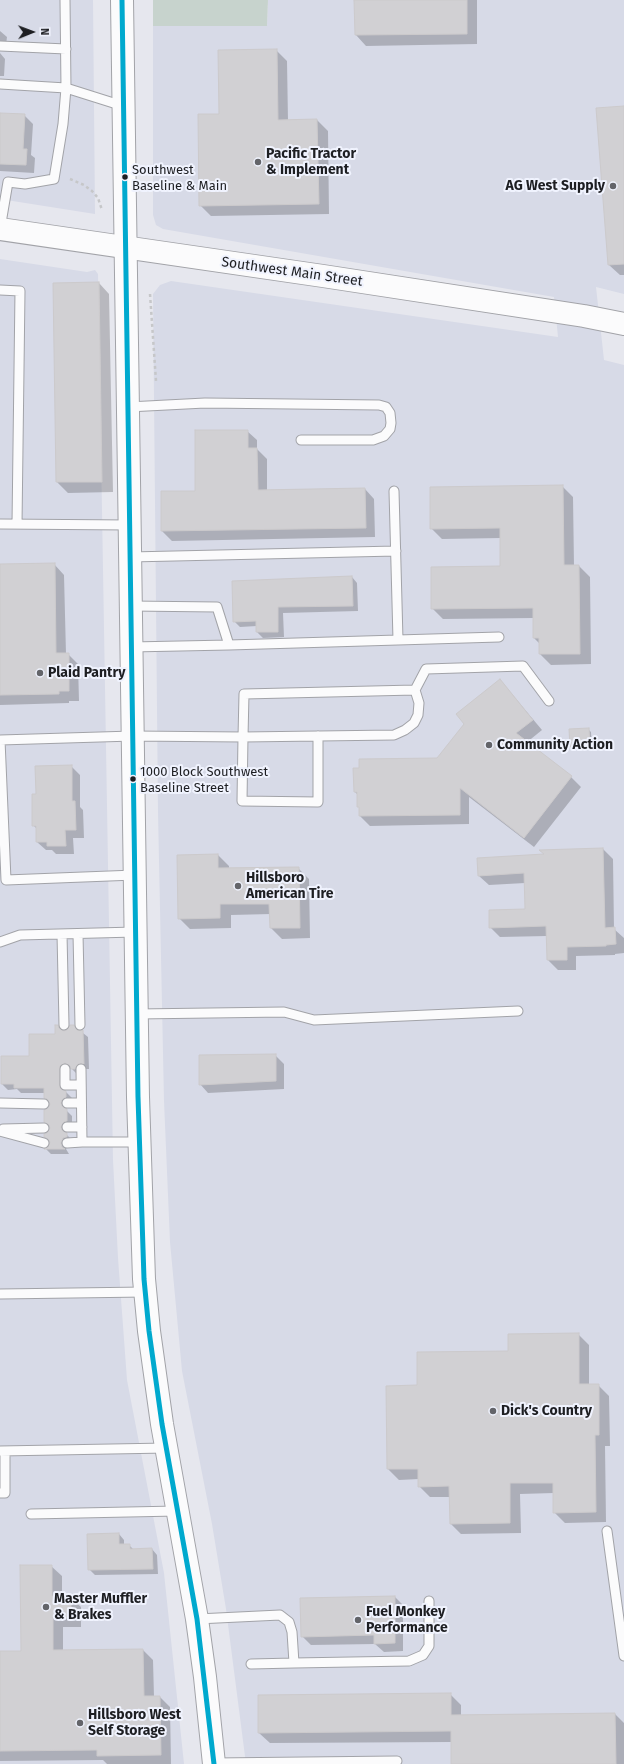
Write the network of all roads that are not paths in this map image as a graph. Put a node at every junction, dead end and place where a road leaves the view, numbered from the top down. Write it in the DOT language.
graph roads {
  1 [pos="66,0"];
  2 [pos="122,0"];
  3 [pos="0,46"];
  4 [pos="66,49"];
  5 [pos="0,84"];
  6 [pos="66,88"];
  7 [pos="124,106"];
  8 [pos="0,229"];
  9 [pos="126,248"];
  10 [pos="0,290"];
  11 [pos="624,324"];
  12 [pos="128,407"];
  13 [pos="301,440"];
  14 [pos="394,491"];
  15 [pos="0,524"];
  16 [pos="17,524"];
  17 [pos="130,525"];
  18 [pos="396,551"];
  19 [pos="130,557"];
  20 [pos="131,606"];
  21 [pos="499,637"];
  22 [pos="398,640"];
  23 [pos="229,645"];
  24 [pos="131,647"];
  25 [pos="414,690"];
  26 [pos="550,701"];
  27 [pos="133,736"];
  28 [pos="243,736"];
  29 [pos="318,736"];
  30 [pos="0,740"];
  31 [pos="2,844"];
  32 [pos="135,875"];
  33 [pos="135,932"];
  34 [pos="62,934"];
  35 [pos="78,934"];
  36 [pos="0,942"];
  37 [pos="518,1011"];
  38 [pos="137,1014"];
  39 [pos="64,1025"];
  40 [pos="80,1025"];
  41 [pos="65,1069"];
  42 [pos="81,1069"];
  43 [pos="81,1085"];
  44 [pos="0,1103"];
  45 [pos="67,1103"];
  46 [pos="82,1103"];
  47 [pos="44,1104"];
  48 [pos="67,1127"];
  49 [pos="82,1127"];
  50 [pos="44,1128"];
  51 [pos="0,1130"];
  52 [pos="82,1142"];
  53 [pos="139,1142"];
  54 [pos="44,1143"];
  55 [pos="67,1143"];
  56 [pos="145,1292"];
  57 [pos="0,1294"];
  58 [pos="167,1448"];
  59 [pos="2,1451"];
  60 [pos="0,1494"];
  61 [pos="178,1510"];
  62 [pos="31,1514"];
  63 [pos="607,1531"];
  64 [pos="429,1601"];
  65 [pos="197,1619"];
  66 [pos="624,1656"];
  67 [pos="294,1663"];
  68 [pos="252,1664"];
  69 [pos="398,1761"];
  70 [pos="214,1764"];
  1 -- 4 [label="lane"];
  2 -- 7 [label="main road"];
  3 -- 4 [label="lane"];
  4 -- 6 [label="lane"];
  5 -- 6 [label="lane"];
  6 -- 7 [label="lane"];
  6 -- 8 [label="lane"];
  7 -- 9 [label="main road"];
  8 -- 9 [label="main road, Southwest Main Street"];
  9 -- 11 [label="main road, Southwest Main Street"];
  9 -- 12 [label="main road"];
  10 -- 16 [label="lane"];
  12 -- 13 [label="lane"];
  12 -- 17 [label="main road"];
  14 -- 18 [label="lane"];
  15 -- 16 [label="lane"];
  16 -- 17 [label="lane"];
  17 -- 19 [label="main road"];
  18 -- 19 [label="lane"];
  18 -- 22 [label="lane"];
  19 -- 20 [label="main road"];
  20 -- 23 [label="lane"];
  20 -- 24 [label="main road"];
  21 -- 22 [label="lane"];
  22 -- 23 [label="lane"];
  23 -- 24 [label="lane"];
  24 -- 27 [label="main road"];
  25 -- 26 [label="lane"];
  25 -- 28 [label="lane"];
  25 -- 29 [label="lane"];
  27 -- 28 [label="lane"];
  27 -- 30 [label="lane"];
  27 -- 32 [label="main road"];
  28 -- 29 [label="lane"];
  28 -- 29 [label="lane"];
  30 -- 31 [label="lane"];
  31 -- 32 [label="lane"];
  32 -- 33 [label="main road"];
  33 -- 35 [label="lane"];
  33 -- 38 [label="main road"];
  34 -- 35 [label="lane"];
  34 -- 36 [label="lane"];
  34 -- 39 [label="lane"];
  35 -- 40 [label="lane"];
  37 -- 38 [label="lane"];
  38 -- 53 [label="main road"];
  41 -- 43 [label="lane"];
  42 -- 43 [label="lane"];
  43 -- 46 [label="lane"];
  44 -- 47 [label="lane"];
  45 -- 46 [label="lane"];
  46 -- 49 [label="lane"];
  48 -- 49 [label="lane"];
  49 -- 52 [label="lane"];
  50 -- 51 [label="lane"];
  51 -- 54 [label="lane"];
  52 -- 53 [label="lane"];
  52 -- 55 [label="lane"];
  53 -- 56 [label="main road"];
  56 -- 57 [label="lane"];
  56 -- 58 [label="main road"];
  58 -- 59 [label="lane"];
  58 -- 61 [label="main road"];
  59 -- 60 [label="lane"];
  61 -- 62 [label="lane"];
  61 -- 65 [label="main road"];
  63 -- 66 [label="lane"];
  64 -- 67 [label="lane"];
  65 -- 67 [label="lane"];
  65 -- 70 [label="main road"];
  67 -- 68 [label="lane"];
  69 -- 70 [label="lane"];
}
